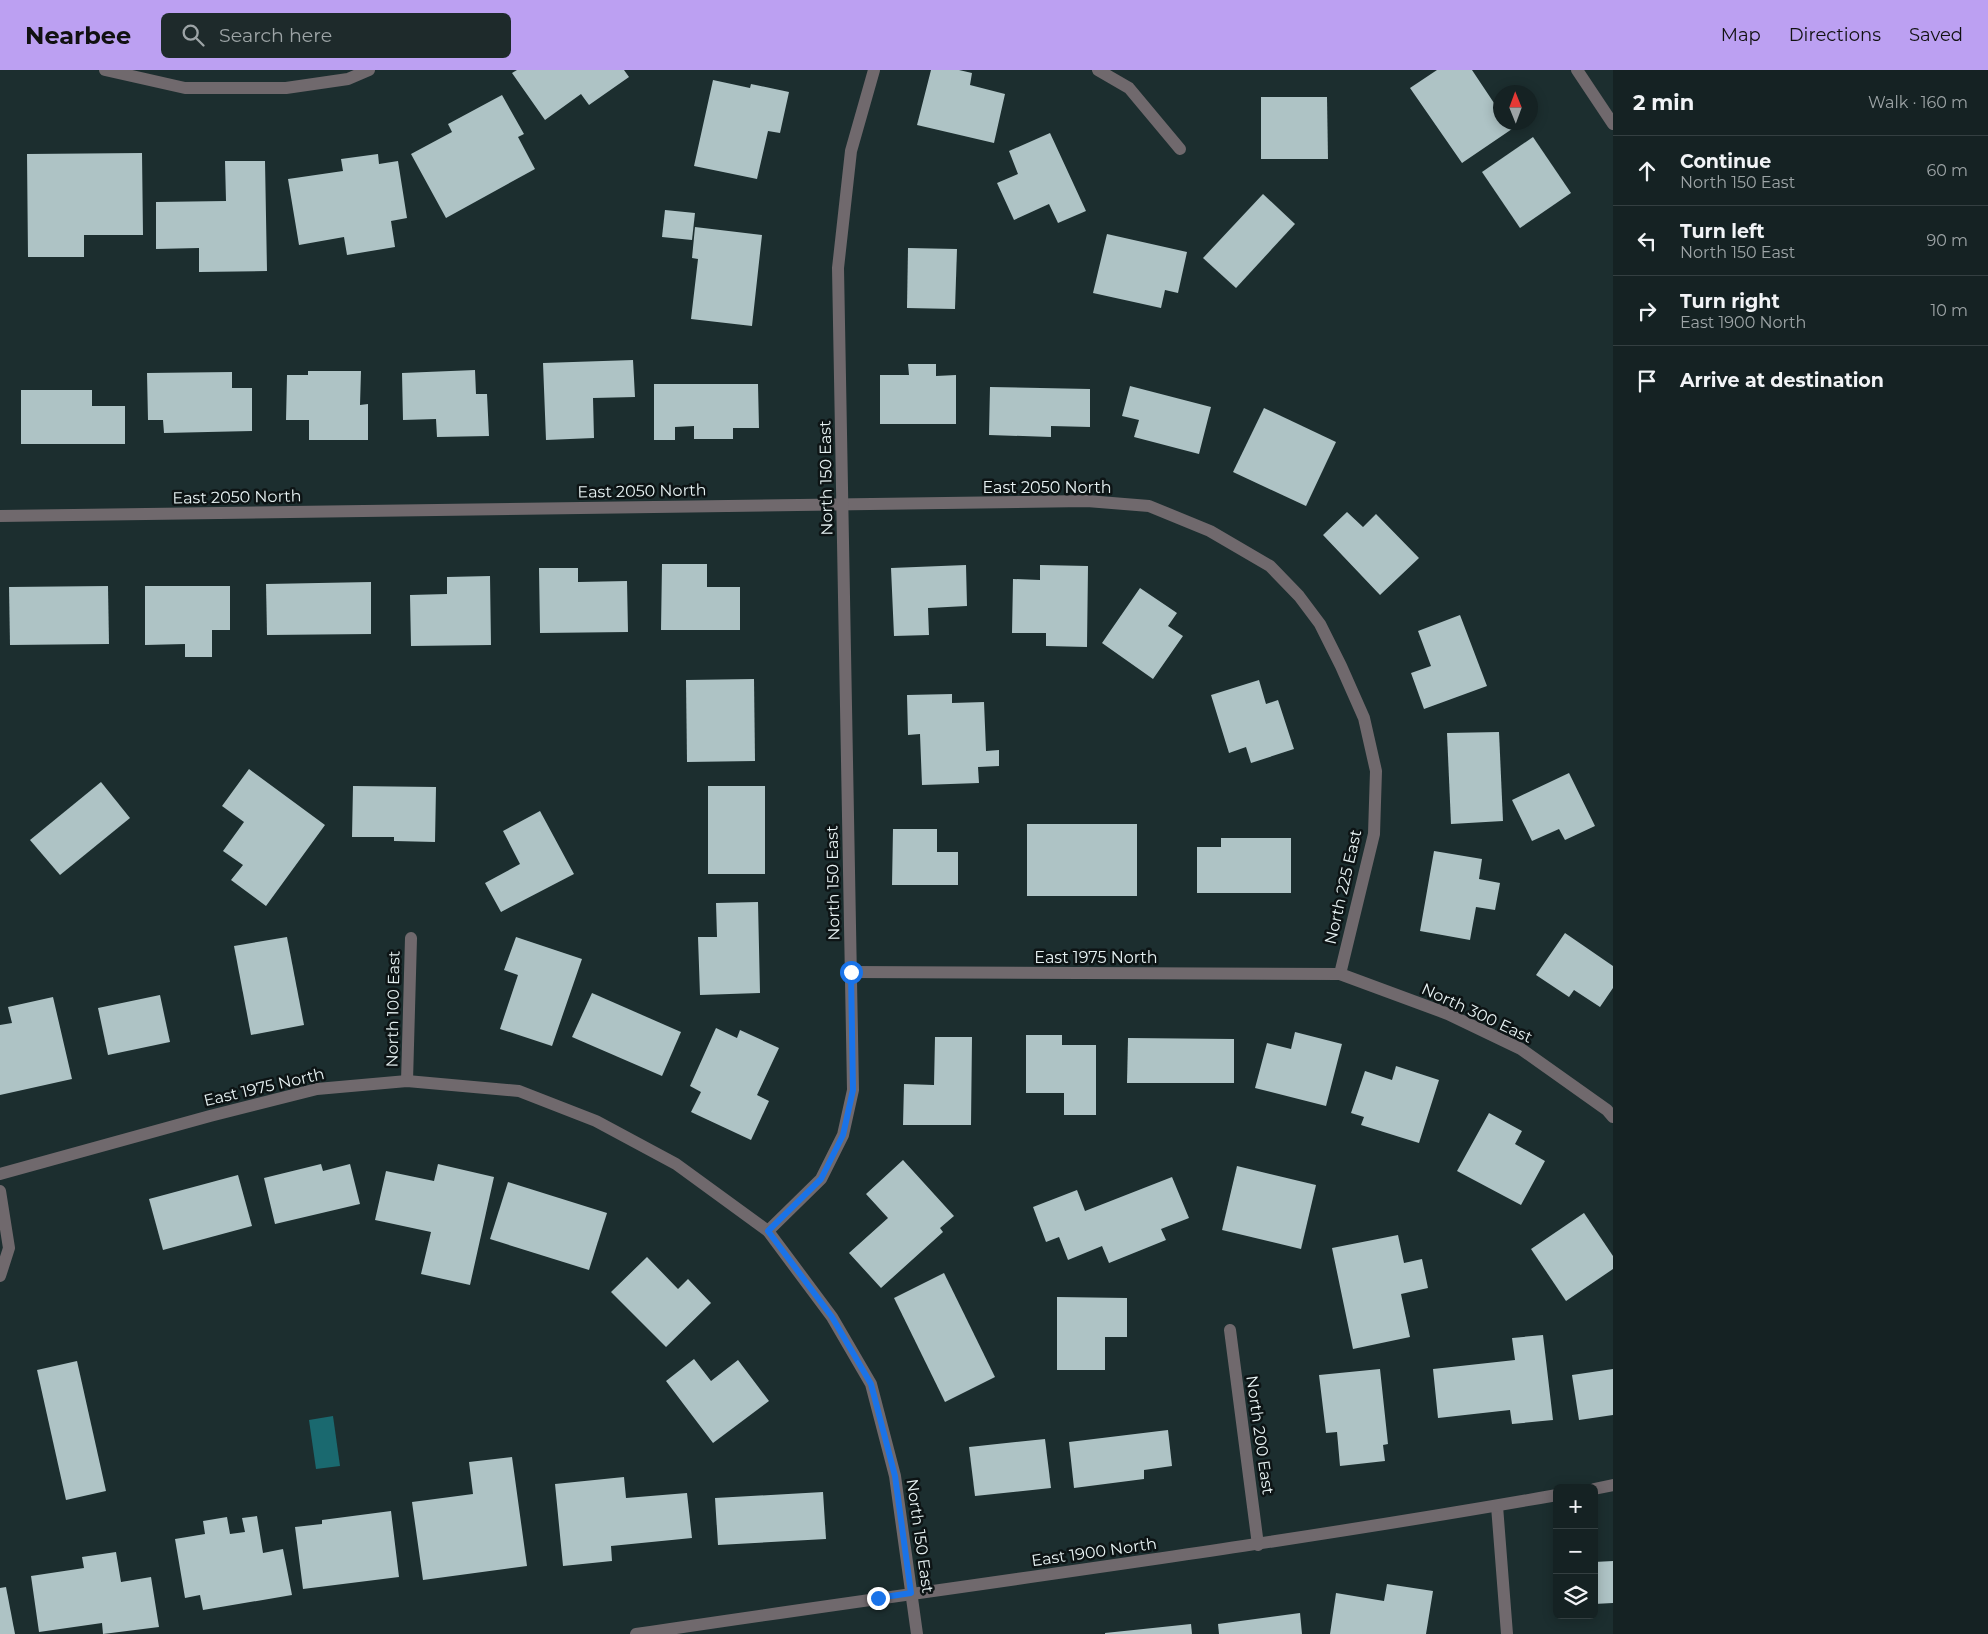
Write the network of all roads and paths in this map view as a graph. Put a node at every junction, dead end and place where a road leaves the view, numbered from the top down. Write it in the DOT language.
graph roads {
  1 [pos="105,70"];
  2 [pos="369,70"];
  3 [pos="874,70"];
  4 [pos="1098,70"];
  5 [pos="1577,70"];
  6 [pos="1613,124"];
  7 [pos="1180,149"];
  8 [pos="842,505"];
  9 [pos="0,516"];
  10 [pos="1270,566"];
  11 [pos="411,938"];
  12 [pos="851,972"];
  13 [pos="1340,974"];
  14 [pos="407,1081"];
  15 [pos="1613,1117"];
  16 [pos="0,1174"];
  17 [pos="0,1191"];
  18 [pos="768,1231"];
  19 [pos="0,1276"];
  20 [pos="1230,1330"];
  21 [pos="1613,1485"];
  22 [pos="1598,1488"];
  23 [pos="1553,1496"];
  24 [pos="1498,1506"];
  25 [pos="1258,1545"];
  26 [pos="911,1593"];
  27 [pos="636,1634"];
  28 [pos="917,1634"];
  29 [pos="1507,1634"];
  1 -- 2 [label="street"];
  3 -- 8 [label="street, North 150 East"];
  4 -- 7 [label="street"];
  5 -- 6 [label="street"];
  8 -- 9 [label="street, East 2050 North"];
  8 -- 10 [label="street, East 2050 North"];
  8 -- 12 [label="street, North 150 East"];
  10 -- 13 [label="street, North 225 East"];
  11 -- 14 [label="street, North 100 East"];
  12 -- 13 [label="street, East 1975 North"];
  12 -- 18 [label="street, North 150 East"];
  13 -- 15 [label="street, North 300 East"];
  14 -- 16 [label="street, East 1975 North"];
  14 -- 18 [label="street, East 1975 North"];
  17 -- 19 [label="street"];
  18 -- 26 [label="street, North 150 East"];
  20 -- 25 [label="street, North 200 East"];
  21 -- 22 [label="street"];
  23 -- 24 [label="street, East 1900 North"];
  24 -- 25 [label="street, East 1900 North"];
  24 -- 29 [label="street"];
  25 -- 26 [label="street, East 1900 North"];
  26 -- 27 [label="street, East 1900 North"];
  26 -- 28 [label="street, North 150 East"];
}
